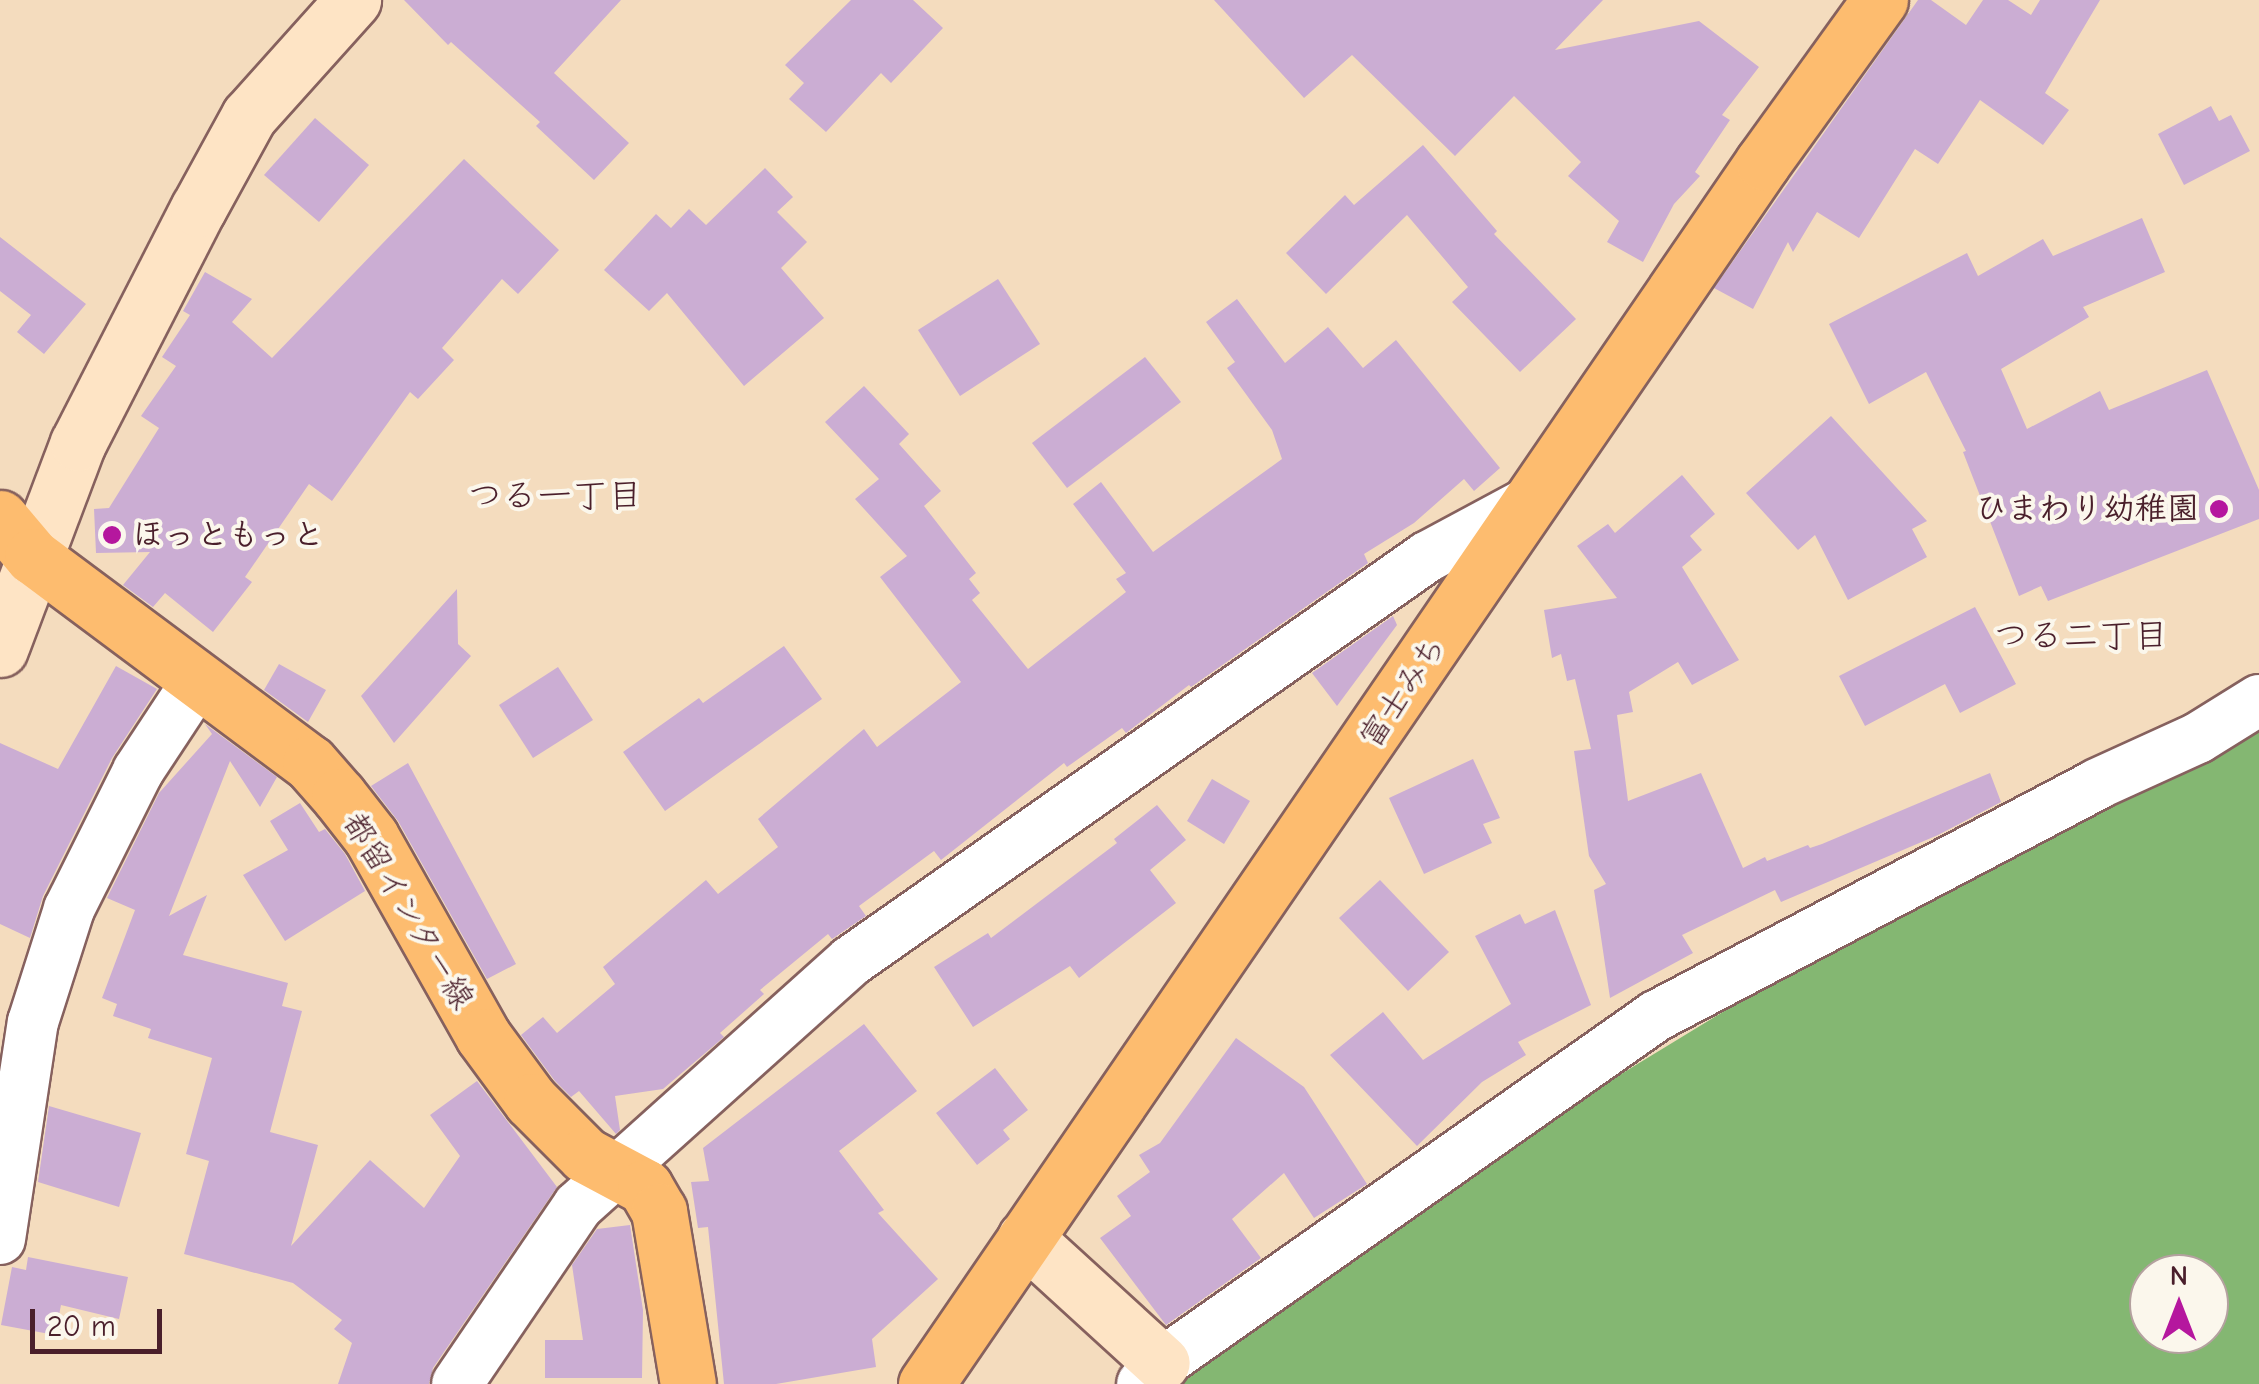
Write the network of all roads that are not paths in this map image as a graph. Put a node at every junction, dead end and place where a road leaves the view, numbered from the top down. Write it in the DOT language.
graph roads {
  1 [pos="353,0"];
  2 [pos="1880,0"];
  3 [pos="1530,501"];
  4 [pos="16,537"];
  5 [pos="0,648"];
  6 [pos="198,680"];
  7 [pos="2259,700"];
  8 [pos="615,1168"];
  9 [pos="1025,1238"];
  10 [pos="0,1239"];
  11 [pos="1152,1374"];
  12 [pos="457,1384"];
  13 [pos="688,1384"];
  14 [pos="926,1384"];
  1 -- 4 [label="street"];
  2 -- 3 [label="main road, 富士みち"];
  3 -- 8 [label="street"];
  3 -- 9 [label="main road, 富士みち"];
  4 -- 5 [label="street"];
  4 -- 6 [label="main road, 都留インター線"];
  6 -- 8 [label="main road, 都留インター線"];
  6 -- 10 [label="street"];
  7 -- 11 [label="street"];
  8 -- 12 [label="street"];
  8 -- 13 [label="main road, 都留インター線"];
  9 -- 11 [label="street"];
  9 -- 14 [label="main road, 富士みち"];
}
